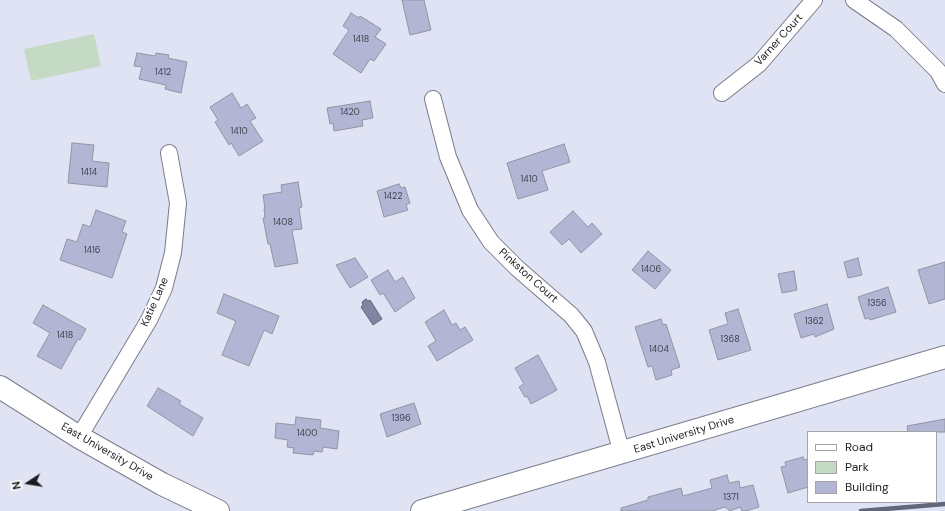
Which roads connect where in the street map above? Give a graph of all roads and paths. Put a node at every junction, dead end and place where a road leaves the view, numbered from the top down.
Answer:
1 (814, 0) edge
2 (854, 0) edge
3 (943, 73) edge
4 (722, 93) dead end
5 (433, 99) dead end
6 (169, 153) dead end
7 (945, 357) edge
8 (0, 387) edge
9 (79, 437) junction
10 (622, 454) junction
11 (218, 511) edge
12 (422, 511) edge

1 - 4 street, Varner Court
2 - 3 street
5 - 10 street, Pinkston Court
6 - 9 street, Katie Lane
7 - 10 main road, East University Drive
8 - 9 main road, East University Drive
9 - 11 main road, East University Drive
10 - 12 main road, East University Drive

